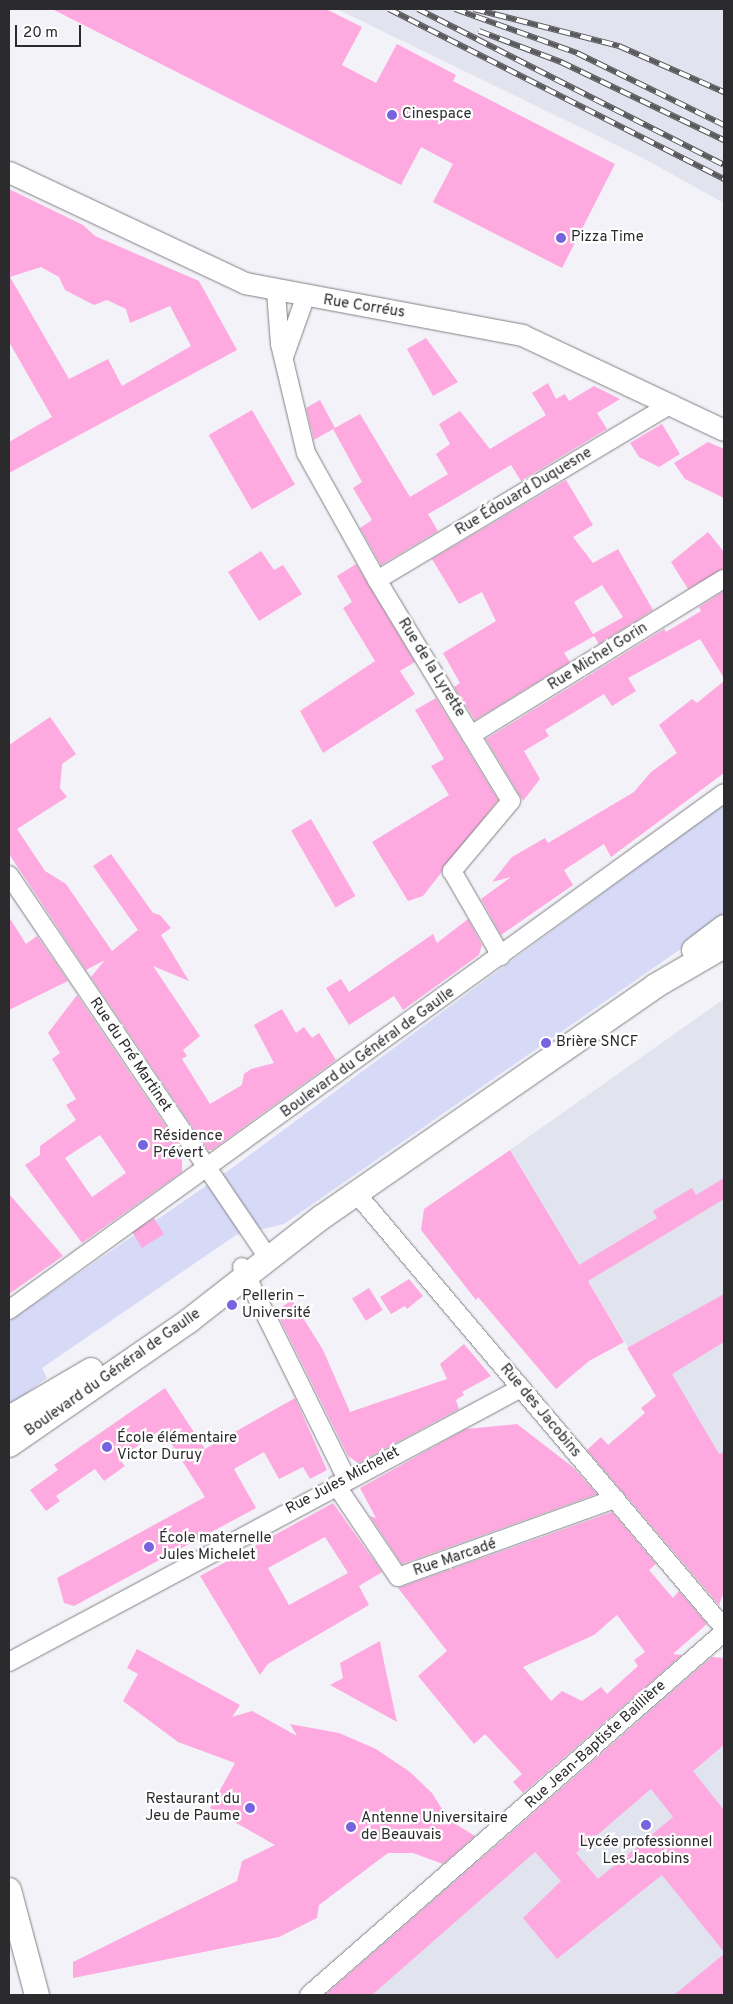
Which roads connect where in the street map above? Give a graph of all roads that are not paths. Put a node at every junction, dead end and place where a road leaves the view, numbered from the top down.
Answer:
1 (9, 172) edge
2 (276, 292) junction
3 (306, 298) junction
4 (284, 360) junction
5 (671, 404) junction
6 (724, 430) edge
7 (724, 579) edge
8 (377, 580) junction
9 (472, 734) junction
10 (724, 793) edge
11 (9, 875) edge
12 (724, 927) edge
13 (724, 946) edge
14 (501, 956) junction
15 (655, 986) junction
16 (207, 1170) junction
17 (356, 1193) junction
18 (266, 1256) junction
19 (244, 1272) junction
20 (9, 1310) edge
21 (521, 1388) junction
22 (9, 1418) edge
23 (9, 1445) edge
24 (342, 1482) junction
25 (615, 1499) junction
26 (724, 1630) edge
27 (9, 1662) edge
28 (9, 1890) edge
29 (18, 1947) edge
30 (38, 1995) edge
31 (49, 1995) edge
32 (309, 1995) edge

1 - 2 street, Rue Corréus
2 - 3 street, Rue Corréus
2 - 4 street, Rue de la Lyrette
3 - 4 street
3 - 5 street, Rue Corréus
4 - 8 street, Rue de la Lyrette
5 - 6 street, Rue Corréus
5 - 8 street, Rue Édouard Duquesne
7 - 9 street, Rue Michel Gorin
8 - 9 street, Rue de la Lyrette
9 - 14 street, Rue de la Lyrette
10 - 14 street, Boulevard du Général de Gaulle
11 - 16 street, Rue du Pré Martinet
12 - 15 main road
13 - 15 main road
14 - 16 street, Boulevard du Général de Gaulle
15 - 17 main road
16 - 18 street, Rue du Pré Martinet
16 - 20 street, Boulevard du Général de Gaulle
17 - 18 main road, Boulevard du Général de Gaulle
17 - 21 street, Rue des Jacobins
18 - 19 main road, Boulevard du Général de Gaulle
19 - 22 main road
19 - 23 main road, Boulevard du Général de Gaulle
19 - 24 street, Rue Marcadé
21 - 24 street, Rue Jules Michelet
21 - 25 street, Rue des Jacobins
24 - 25 street, Rue Marcadé
24 - 27 street, Rue Jules Michelet
25 - 26 street, Rue des Jacobins
26 - 32 street, Rue Jean-Baptiste Baillière
28 - 29 main road
29 - 30 main road
29 - 31 street

